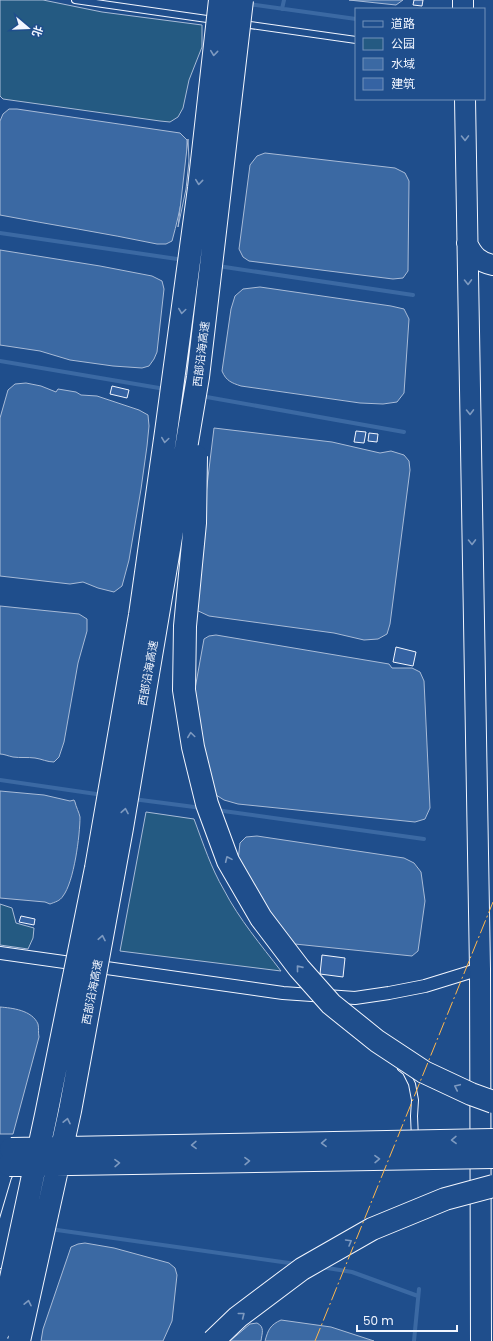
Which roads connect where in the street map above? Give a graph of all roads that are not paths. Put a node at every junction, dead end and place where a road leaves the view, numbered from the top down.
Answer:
1 (75, 0) edge
2 (220, 0) edge
3 (242, 0) edge
4 (228, 22) dead end
5 (235, 23) dead end
6 (355, 40) edge
7 (465, 100) edge
8 (467, 243) junction
9 (493, 265) edge
10 (198, 376) junction
11 (0, 953) edge
12 (480, 969) junction
13 (314, 995) junction
14 (493, 1102) edge
15 (493, 1140) edge
16 (416, 1145) dead end
17 (0, 1149) edge
18 (416, 1152) dead end
19 (493, 1158) edge
20 (416, 1159) dead end
21 (0, 1165) edge
22 (35, 1166) junction
23 (493, 1186) edge
24 (0, 1257) edge
25 (0, 1329) edge
26 (19, 1341) edge
27 (213, 1341) edge
28 (481, 1341) edge

1 - 4 lane
2 -> 22 highway, 西部沿海高速, bridge
3 - 10 highway, 西部沿海高速, bridge
5 - 6 lane
7 -> 8 highway
8 - 9 highway
8 -> 12 highway
14 -> 10 highway, bridge
26 -> 10 highway, 西部沿海高速, bridge
11 - 13 street
12 - 13 street
12 - 28 highway
13 - 16 lane
15 -> 17 highway, bridge
18 - 20 lane
21 -> 19 highway, bridge
22 - 24 highway
22 - 25 highway, 西部沿海高速, bridge
27 -> 23 highway, bridge

